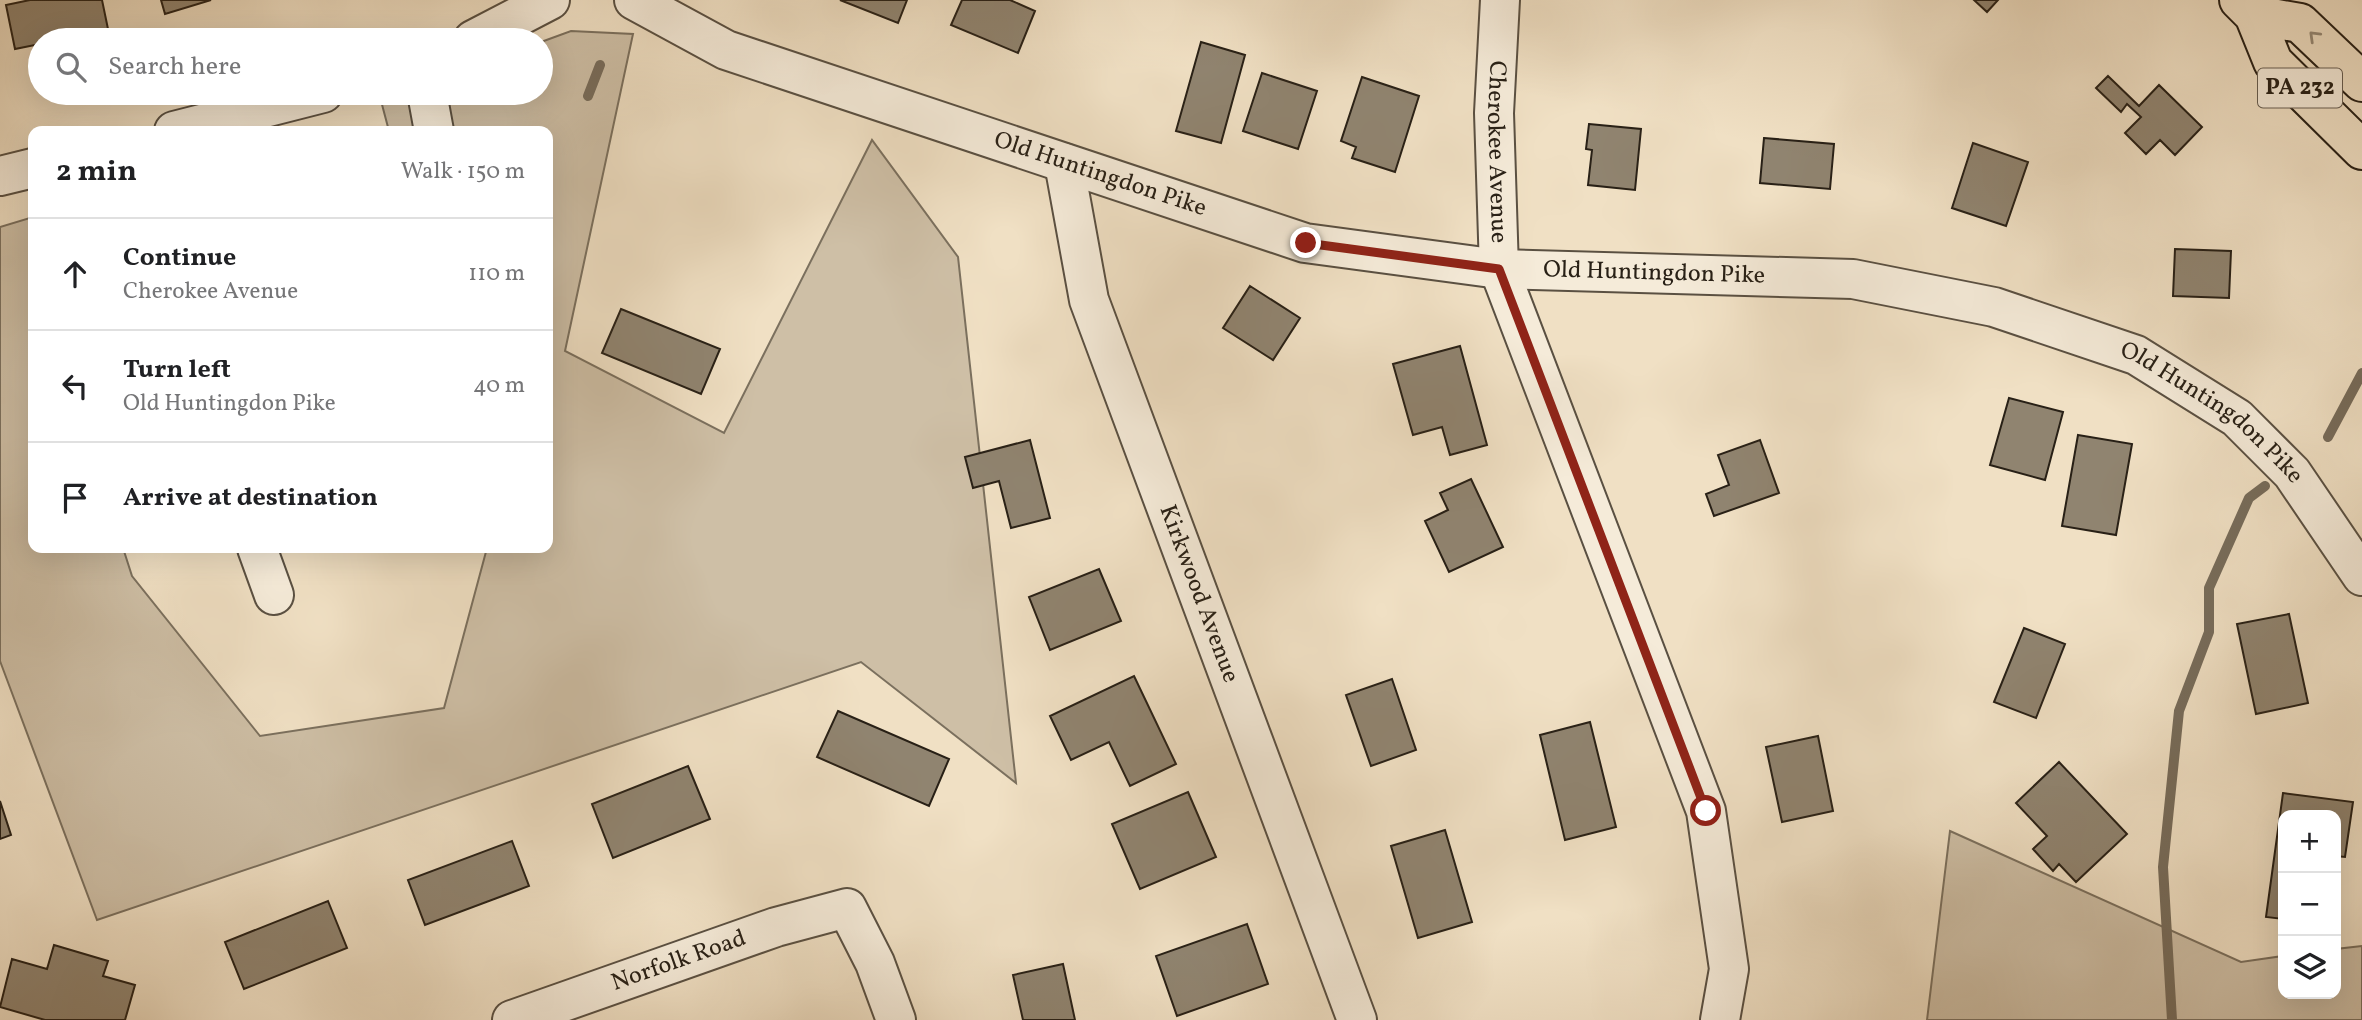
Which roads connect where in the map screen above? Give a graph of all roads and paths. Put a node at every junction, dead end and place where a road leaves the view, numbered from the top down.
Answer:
1 (550, 0) edge
2 (634, 0) edge
3 (1500, 0) edge
4 (2253, 5) edge
5 (496, 28) edge
6 (2362, 82) edge
7 (276, 105) edge
8 (429, 105) edge
9 (194, 126) edge
10 (433, 126) edge
11 (2362, 150) edge
12 (1063, 163) junction
13 (28, 169) edge
14 (0, 176) edge
15 (1499, 269) junction
16 (259, 553) edge
17 (2362, 576) edge
18 (274, 594) dead end
19 (512, 1020) edge
20 (897, 1020) edge
21 (1357, 1020) edge
22 (1720, 1020) edge

1 - 5 street
2 - 12 street, Old Huntingdon Pike
3 - 15 street, Cherokee Avenue
6 -> 4 main road, PA 232
4 - 11 main road, PA 232
7 - 9 street
8 - 10 street
12 - 15 street, Old Huntingdon Pike
12 - 21 street, Kirkwood Avenue
13 - 14 street
15 - 17 street, Old Huntingdon Pike
15 - 22 street, Cherokee Avenue
16 - 18 street
19 - 20 street, Norfolk Road

